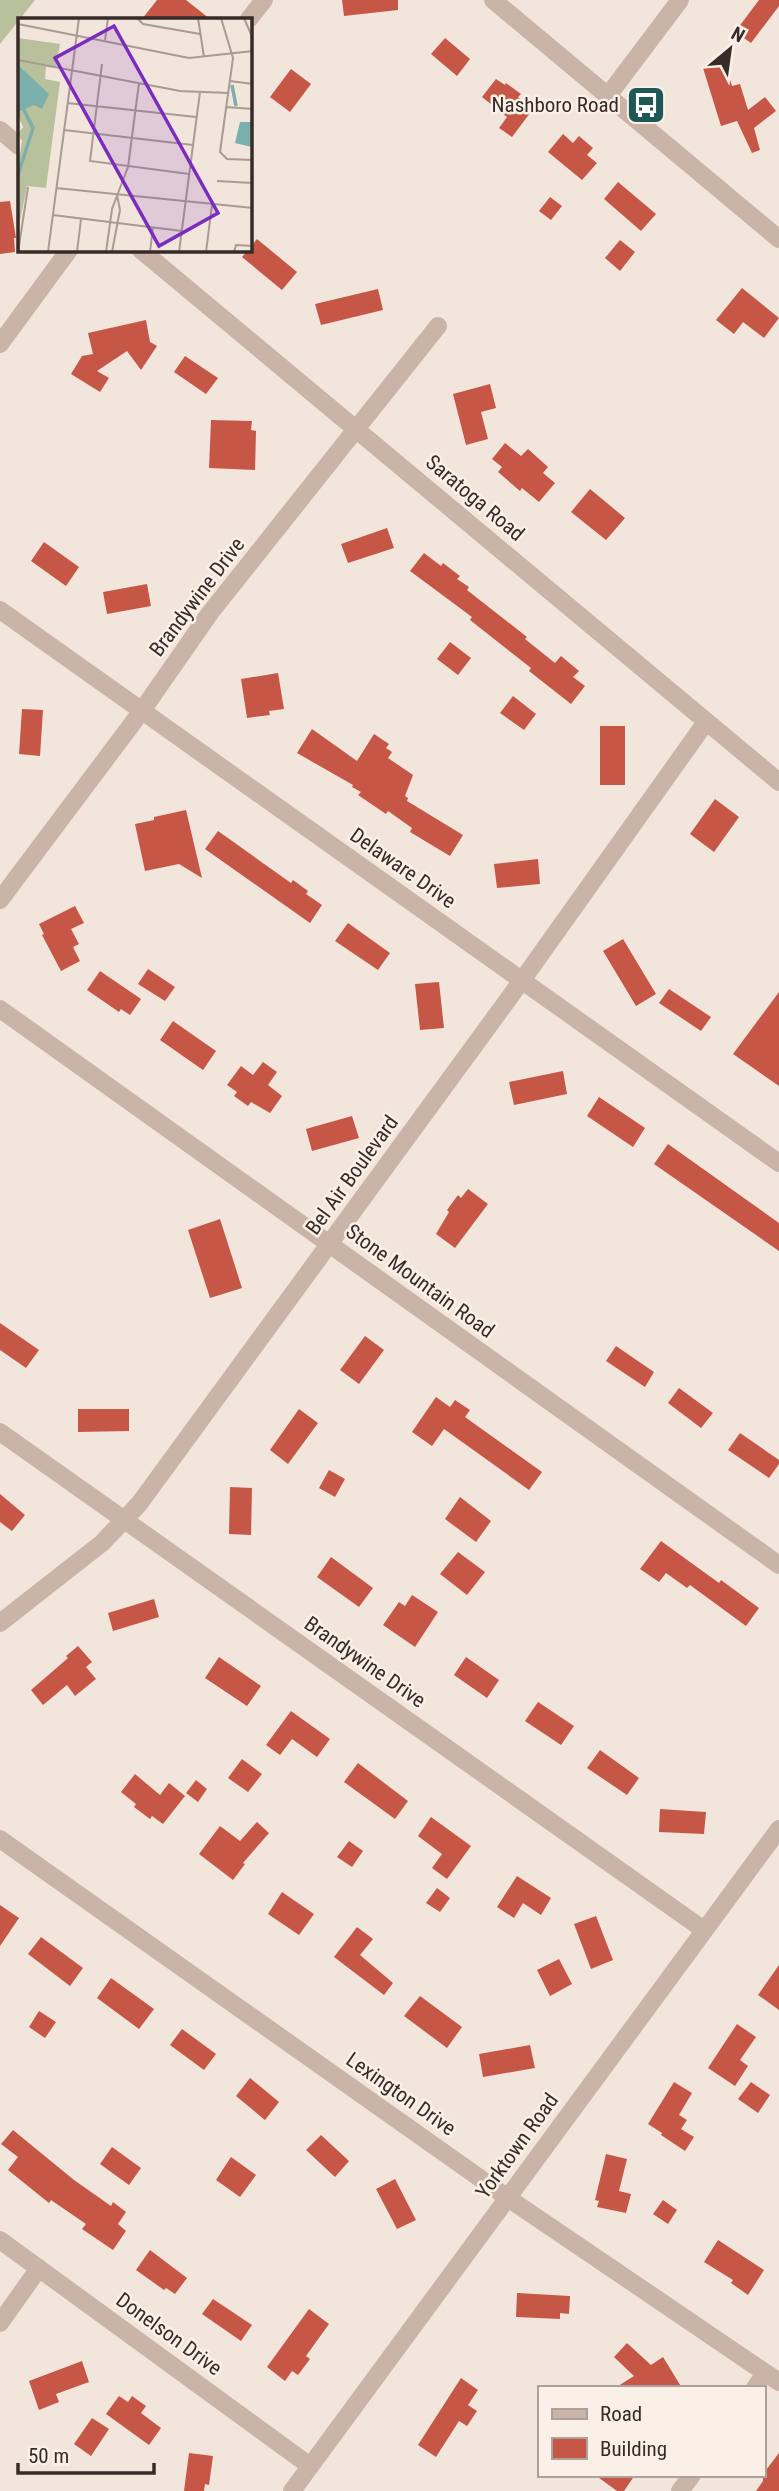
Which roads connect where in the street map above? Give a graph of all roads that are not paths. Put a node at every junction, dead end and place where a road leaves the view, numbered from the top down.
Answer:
1 (264, 0) edge
2 (493, 0) edge
3 (680, 0) edge
4 (250, 18) edge
5 (607, 97) junction
6 (0, 130) edge
7 (18, 145) edge
8 (779, 239) edge
9 (68, 252) edge
10 (143, 252) edge
11 (438, 326) dead end
12 (0, 344) edge
13 (355, 428) junction
14 (0, 610) edge
15 (141, 712) junction
16 (706, 722) junction
17 (779, 782) edge
18 (0, 900) edge
19 (523, 979) junction
20 (0, 1009) edge
21 (779, 1163) edge
22 (329, 1244) junction
23 (0, 1432) edge
24 (125, 1520) junction
25 (779, 1565) edge
26 (0, 1623) edge
27 (779, 1829) edge
28 (0, 1839) edge
29 (704, 1930) junction
30 (508, 2198) junction
31 (0, 2240) edge
32 (39, 2268) junction
33 (0, 2323) edge
34 (766, 2381) edge
35 (310, 2466) junction
36 (292, 2491) edge

1 - 4 street
2 - 5 street
3 - 5 street
5 - 8 street
6 - 7 street
9 - 12 street
10 - 13 street, Saratoga Road
11 - 13 street, Brandywine Drive
13 - 15 street, Brandywine Drive
13 - 16 street, Saratoga Road
14 - 15 street, Delaware Drive
15 - 18 street, Brandywine Drive
15 - 19 street, Delaware Drive
16 - 17 street, Saratoga Road
16 - 19 street, Bel Air Boulevard
19 - 21 street, Delaware Drive
19 - 22 street, Bel Air Boulevard
20 - 22 street, Stone Mountain Road
22 - 24 street, Bel Air Boulevard
22 - 25 street, Stone Mountain Road
23 - 24 street, Brandywine Drive
24 - 26 street, Bel Air Boulevard
24 - 29 street, Brandywine Drive
27 - 29 street, Yorktown Road
28 - 30 street, Lexington Drive
29 - 30 street, Yorktown Road
30 - 34 street, Lexington Drive
30 - 35 street, Yorktown Road
31 - 32 street, Donelson Drive
32 - 33 street
32 - 35 street, Donelson Drive
35 - 36 street, Yorktown Road

